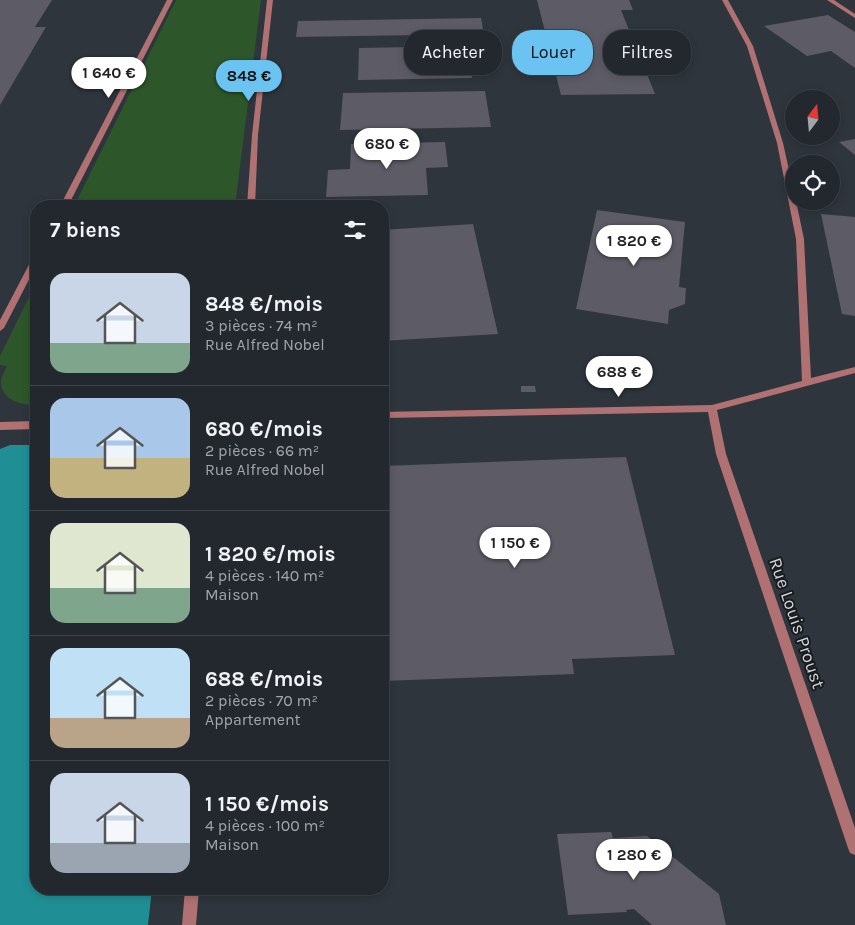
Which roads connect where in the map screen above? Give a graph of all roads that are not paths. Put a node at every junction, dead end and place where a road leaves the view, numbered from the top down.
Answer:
1 (170, 0) edge
2 (270, 0) edge
3 (725, 0) edge
4 (830, 0) edge
5 (855, 16) edge
6 (67, 200) edge
7 (251, 200) edge
8 (30, 270) edge
9 (0, 328) edge
10 (855, 370) edge
11 (807, 382) junction
12 (712, 408) junction
13 (389, 416) edge
14 (30, 425) edge
15 (0, 426) edge
16 (855, 848) edge
17 (192, 895) edge
18 (189, 925) edge

1 - 6 street
2 - 7 street
3 - 11 street
4 - 5 street
8 - 9 street
10 - 11 street
11 - 12 street
12 - 13 street
12 - 16 street, Rue Louis Proust
14 - 15 street
17 - 18 street

